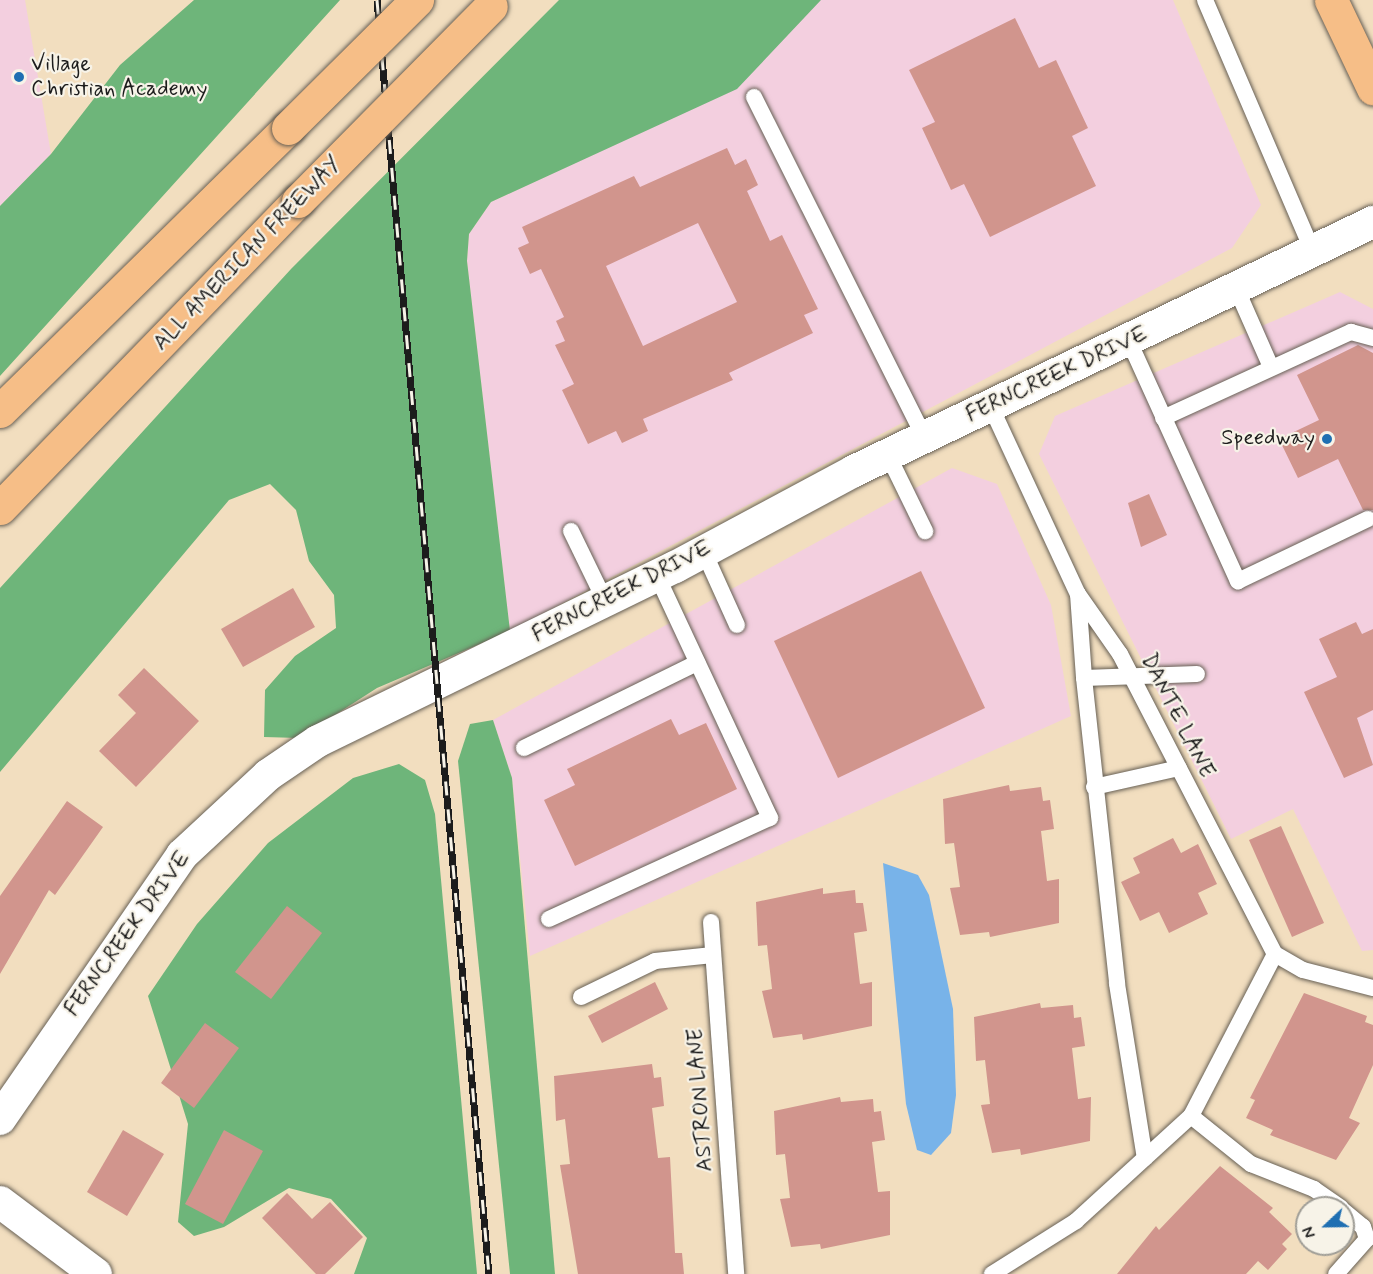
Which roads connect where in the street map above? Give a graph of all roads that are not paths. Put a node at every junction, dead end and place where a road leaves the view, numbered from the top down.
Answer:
1 (417, 0) edge
2 (1205, 0) edge
3 (1331, 0) edge
4 (494, 3) edge
5 (1369, 72) edge
6 (754, 97) dead end
7 (1373, 222) edge
8 (1314, 254) junction
9 (1237, 290) junction
10 (1373, 338) edge
11 (1129, 341) junction
12 (1271, 367) junction
13 (991, 407) junction
14 (0, 411) edge
15 (1163, 418) junction
16 (925, 438) junction
17 (888, 455) junction
18 (0, 508) edge
19 (1368, 519) dead end
20 (571, 531) dead end
21 (926, 531) dead end
22 (704, 552) junction
23 (657, 576) junction
24 (1077, 594) junction
25 (605, 602) junction
26 (737, 625) dead end
27 (698, 663) junction
28 (1130, 672) junction
29 (1197, 674) dead end
30 (1084, 678) junction
31 (524, 748) dead end
32 (1179, 768) junction
33 (1094, 787) junction
34 (549, 919) dead end
35 (711, 922) dead end
36 (1275, 954) junction
37 (713, 955) junction
38 (1373, 988) edge
39 (581, 997) dead end
40 (1191, 1116) junction
41 (0, 1119) edge
42 (1145, 1158) junction
43 (1324, 1196) edge
44 (0, 1202) edge
45 (1355, 1220) edge
46 (1355, 1253) edge
47 (1352, 1256) edge
48 (96, 1274) edge
49 (736, 1274) edge
50 (992, 1274) edge
51 (1336, 1274) edge

1 - 14 highway, bridge
2 - 8 lane
3 - 5 highway
4 - 18 highway, ALL AMERICAN FREEWAY, bridge
6 - 16 lane
7 - 8 street, FERNCREEK DRIVE
8 - 9 street, FERNCREEK DRIVE
9 - 11 street, FERNCREEK DRIVE
9 - 12 lane
10 - 12 lane
11 - 13 street, FERNCREEK DRIVE
11 - 15 lane
12 - 15 lane
13 - 16 street, FERNCREEK DRIVE
13 - 24 lane, DANTE LANE
15 - 19 lane
16 - 17 street, FERNCREEK DRIVE
17 - 21 lane
17 - 22 street, FERNCREEK DRIVE
20 - 25 lane
22 - 23 street, FERNCREEK DRIVE
22 - 26 lane
23 - 25 street, FERNCREEK DRIVE
23 - 27 lane
24 - 28 lane, DANTE LANE
24 - 30 lane
25 - 41 street, FERNCREEK DRIVE
27 - 31 lane
27 - 34 lane
28 - 29 lane
28 - 30 lane
28 - 32 lane, DANTE LANE
30 - 33 lane
32 - 33 lane
32 - 36 lane, DANTE LANE
33 - 42 lane
35 - 37 lane, ASTRON LANE
36 - 38 lane
36 - 40 lane
37 - 39 lane
37 - 49 lane, ASTRON LANE
40 - 42 lane
40 - 43 lane
42 - 50 lane
44 - 48 street
45 - 46 lane
47 - 51 lane

